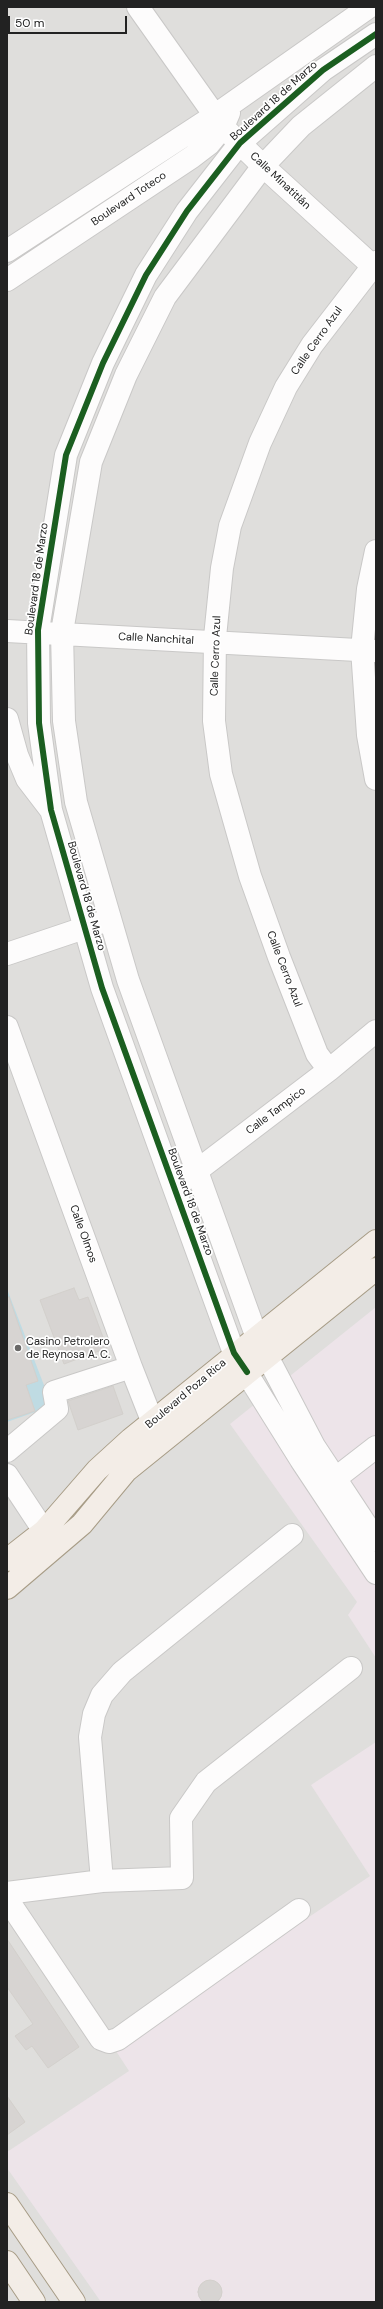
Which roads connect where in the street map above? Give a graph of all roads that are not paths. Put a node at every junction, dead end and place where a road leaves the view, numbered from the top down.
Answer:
1 (138, 7) edge
2 (369, 7) edge
3 (376, 34) edge
4 (376, 66) edge
5 (218, 122) junction
6 (240, 143) junction
7 (263, 166) junction
8 (7, 251) edge
9 (375, 265) edge
10 (7, 280) edge
11 (376, 551) edge
12 (7, 631) edge
13 (38, 633) junction
14 (62, 634) junction
15 (215, 642) junction
16 (369, 650) edge
17 (7, 719) edge
18 (376, 779) edge
19 (51, 810) junction
20 (111, 920) junction
21 (85, 928) junction
22 (7, 954) edge
23 (7, 1027) edge
24 (376, 1031) edge
25 (12, 1056) edge
26 (329, 1070) junction
27 (197, 1171) junction
28 (174, 1188) junction
29 (376, 1241) edge
30 (376, 1269) edge
31 (256, 1335) junction
32 (234, 1353) junction
33 (267, 1356) junction
34 (132, 1367) junction
35 (247, 1372) junction
36 (158, 1431) junction
37 (376, 1447) edge
38 (7, 1451) edge
39 (7, 1475) edge
40 (328, 1484) junction
41 (44, 1531) junction
42 (292, 1535) dead end
43 (376, 1540) edge
44 (7, 1560) edge
45 (376, 1573) edge
46 (7, 1588) edge
47 (351, 1668) dead end
48 (102, 1881) junction
49 (7, 1893) edge
50 (7, 1899) edge
51 (299, 1910) dead end
52 (7, 2204) edge
53 (7, 2262) edge
54 (34, 2302) edge
55 (74, 2302) edge

1 - 5 street, Calle Minatitlán
2 - 5 street, Boulevard Toteco
3 - 6 street, Boulevard 18 de Marzo
4 - 7 street, Boulevard 18 de Marzo
5 - 6 street, Calle Minatitlán
5 - 8 street, Boulevard Toteco
5 - 10 street, Boulevard Toteco
6 - 7 street, Calle Minatitlán
6 - 13 street, Boulevard 18 de Marzo
7 - 9 street, Calle Minatitlán
7 - 14 street, Boulevard 18 de Marzo
9 - 15 street, Calle Cerro Azul
11 - 16 street
12 - 13 street, Calle Nanchital
13 - 14 street, Calle Nanchital
13 - 19 street, Boulevard 18 de Marzo
14 - 15 street, Calle Nanchital
14 - 20 street, Boulevard 18 de Marzo
15 - 16 street, Calle Nanchital
15 - 26 street, Calle Cerro Azul
16 - 18 street
17 - 19 street
19 - 21 street, Boulevard 18 de Marzo
20 - 21 street
20 - 27 street, Boulevard 18 de Marzo
21 - 22 street
21 - 28 street, Boulevard 18 de Marzo
23 - 25 street, Calle Olmos
24 - 26 street, Calle Tampico
25 - 34 street, Calle Olmos
26 - 27 street, Calle Tampico
27 - 28 street, Calle Tampico
27 - 31 street, Boulevard 18 de Marzo
28 - 32 street, Boulevard 18 de Marzo
29 - 31 main road, Boulevard Poza Rica
30 - 33 main road, Boulevard Poza Rica
31 - 32 main road, Boulevard Poza Rica
31 - 33 street, Boulevard 18 de Marzo
32 - 35 street, Boulevard 18 de Marzo
32 - 36 main road, Boulevard Poza Rica
33 - 35 main road, Boulevard Poza Rica
33 - 40 street, Boulevard 18 de Marzo
34 - 36 street, Calle Olmos
34 - 38 street
35 - 36 main road, Boulevard Poza Rica
35 - 40 street, Boulevard 18 de Marzo
36 - 41 main road, Boulevard Poza Rica
36 - 46 main road, Boulevard Poza Rica
37 - 40 street
39 - 41 street
40 - 43 street
40 - 45 street
41 - 44 main road, Boulevard Poza Rica
42 - 48 street
47 - 48 street
48 - 49 street
50 - 51 street
52 - 55 main road
53 - 54 main road

